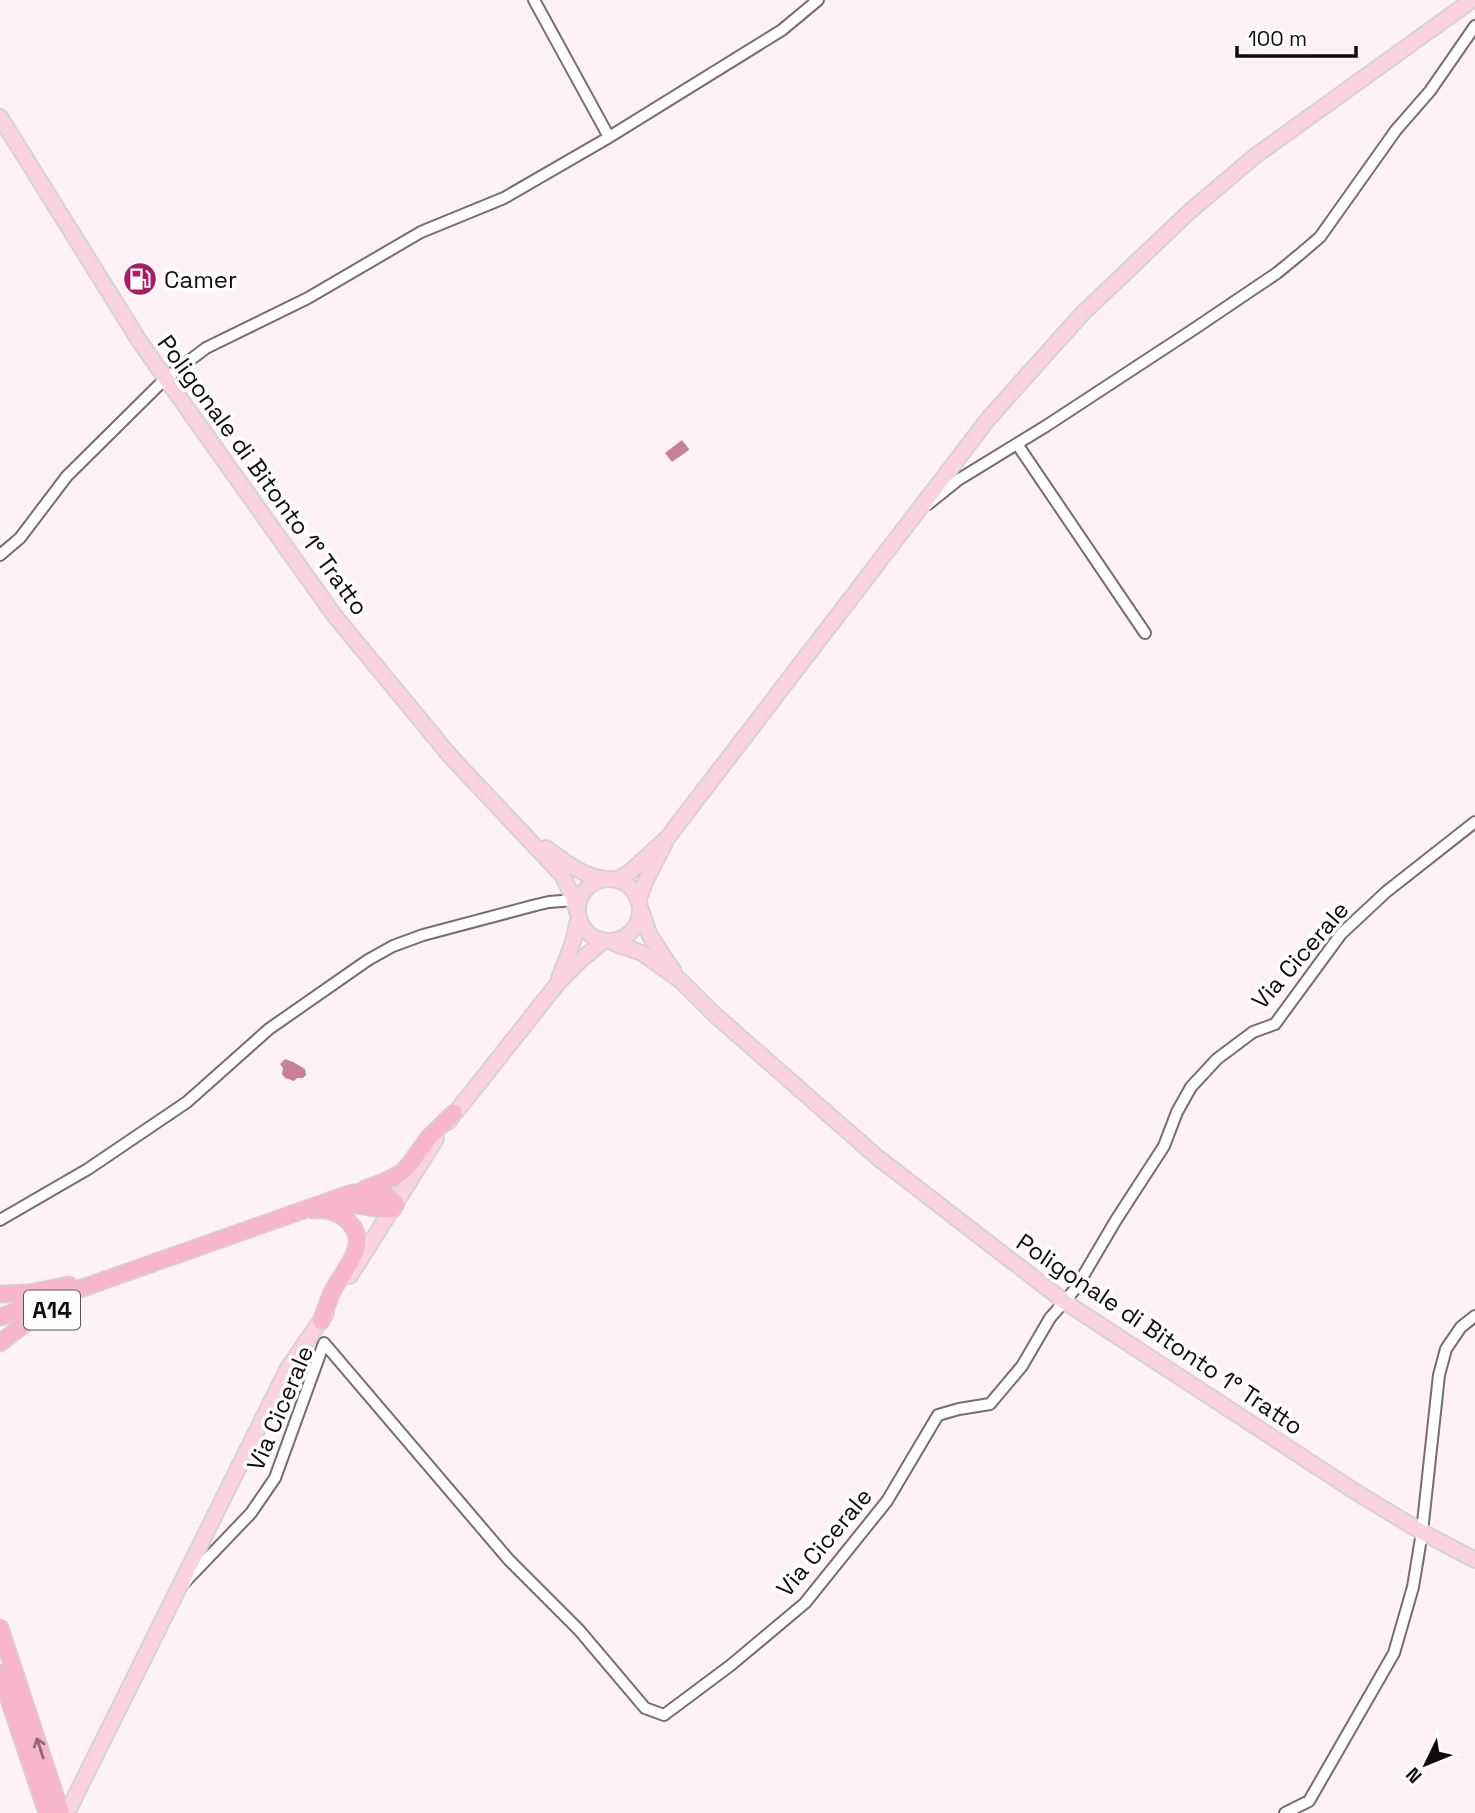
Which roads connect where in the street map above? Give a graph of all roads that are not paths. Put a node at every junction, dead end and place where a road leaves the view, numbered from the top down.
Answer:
1 (534, 0) edge
2 (818, 0) edge
3 (1472, 0) edge
4 (1475, 26) edge
5 (0, 117) edge
6 (609, 137) junction
7 (165, 379) junction
8 (1017, 444) junction
9 (913, 517) junction
10 (0, 555) edge
11 (1145, 633) dead end
12 (1475, 822) edge
13 (524, 834) junction
14 (668, 837) junction
15 (611, 879) junction
16 (639, 904) junction
17 (577, 911) junction
18 (606, 941) junction
19 (681, 981) junction
20 (558, 983) junction
21 (454, 1113) junction
22 (358, 1192) junction
23 (395, 1207) junction
24 (319, 1209) junction
25 (300, 1212) junction
26 (0, 1220) edge
27 (107, 1280) junction
28 (0, 1294) edge
29 (1065, 1302) junction
30 (0, 1317) edge
31 (1475, 1317) edge
32 (321, 1321) junction
33 (0, 1343) edge
34 (1422, 1532) junction
35 (1475, 1560) edge
36 (178, 1589) junction
37 (0, 1628) edge
38 (0, 1673) edge
39 (47, 1813) edge
40 (61, 1813) edge
41 (67, 1813) edge
42 (1285, 1813) edge

1 - 6 street
2 - 6 street
3 - 9 main road
4 - 8 street
5 - 7 main road, Poligonale di Bitonto 1° Tratto
6 - 7 street
7 - 10 street
7 - 13 main road, Poligonale di Bitonto 1° Tratto
8 - 9 street
8 - 11 street
9 - 14 main road
12 - 29 street, Via Cicerale
13 - 15 main road
13 - 17 main road
14 - 15 main road
14 - 16 main road
15 - 16 main road
15 - 17 main road
16 - 18 main road
16 - 19 main road
17 - 18 main road
17 - 20 main road
17 - 26 street
18 - 19 main road
18 - 20 main road
19 - 29 main road, Poligonale di Bitonto 1° Tratto
20 - 21 main road
21 - 22 highway
21 - 23 main road
22 - 23 highway
22 - 25 highway
23 - 24 highway
23 - 32 main road
24 - 25 highway
24 - 32 highway
25 - 27 highway, A14
27 - 28 highway, A14
27 - 30 highway, A14
27 - 33 highway, A14
29 - 34 main road, Poligonale di Bitonto 1° Tratto
29 - 36 street, Via Cicerale
31 - 34 street
32 - 36 main road
34 - 35 main road, Poligonale di Bitonto 1° Tratto
34 - 42 street
36 - 41 main road
40 -> 37 highway
38 - 39 highway

